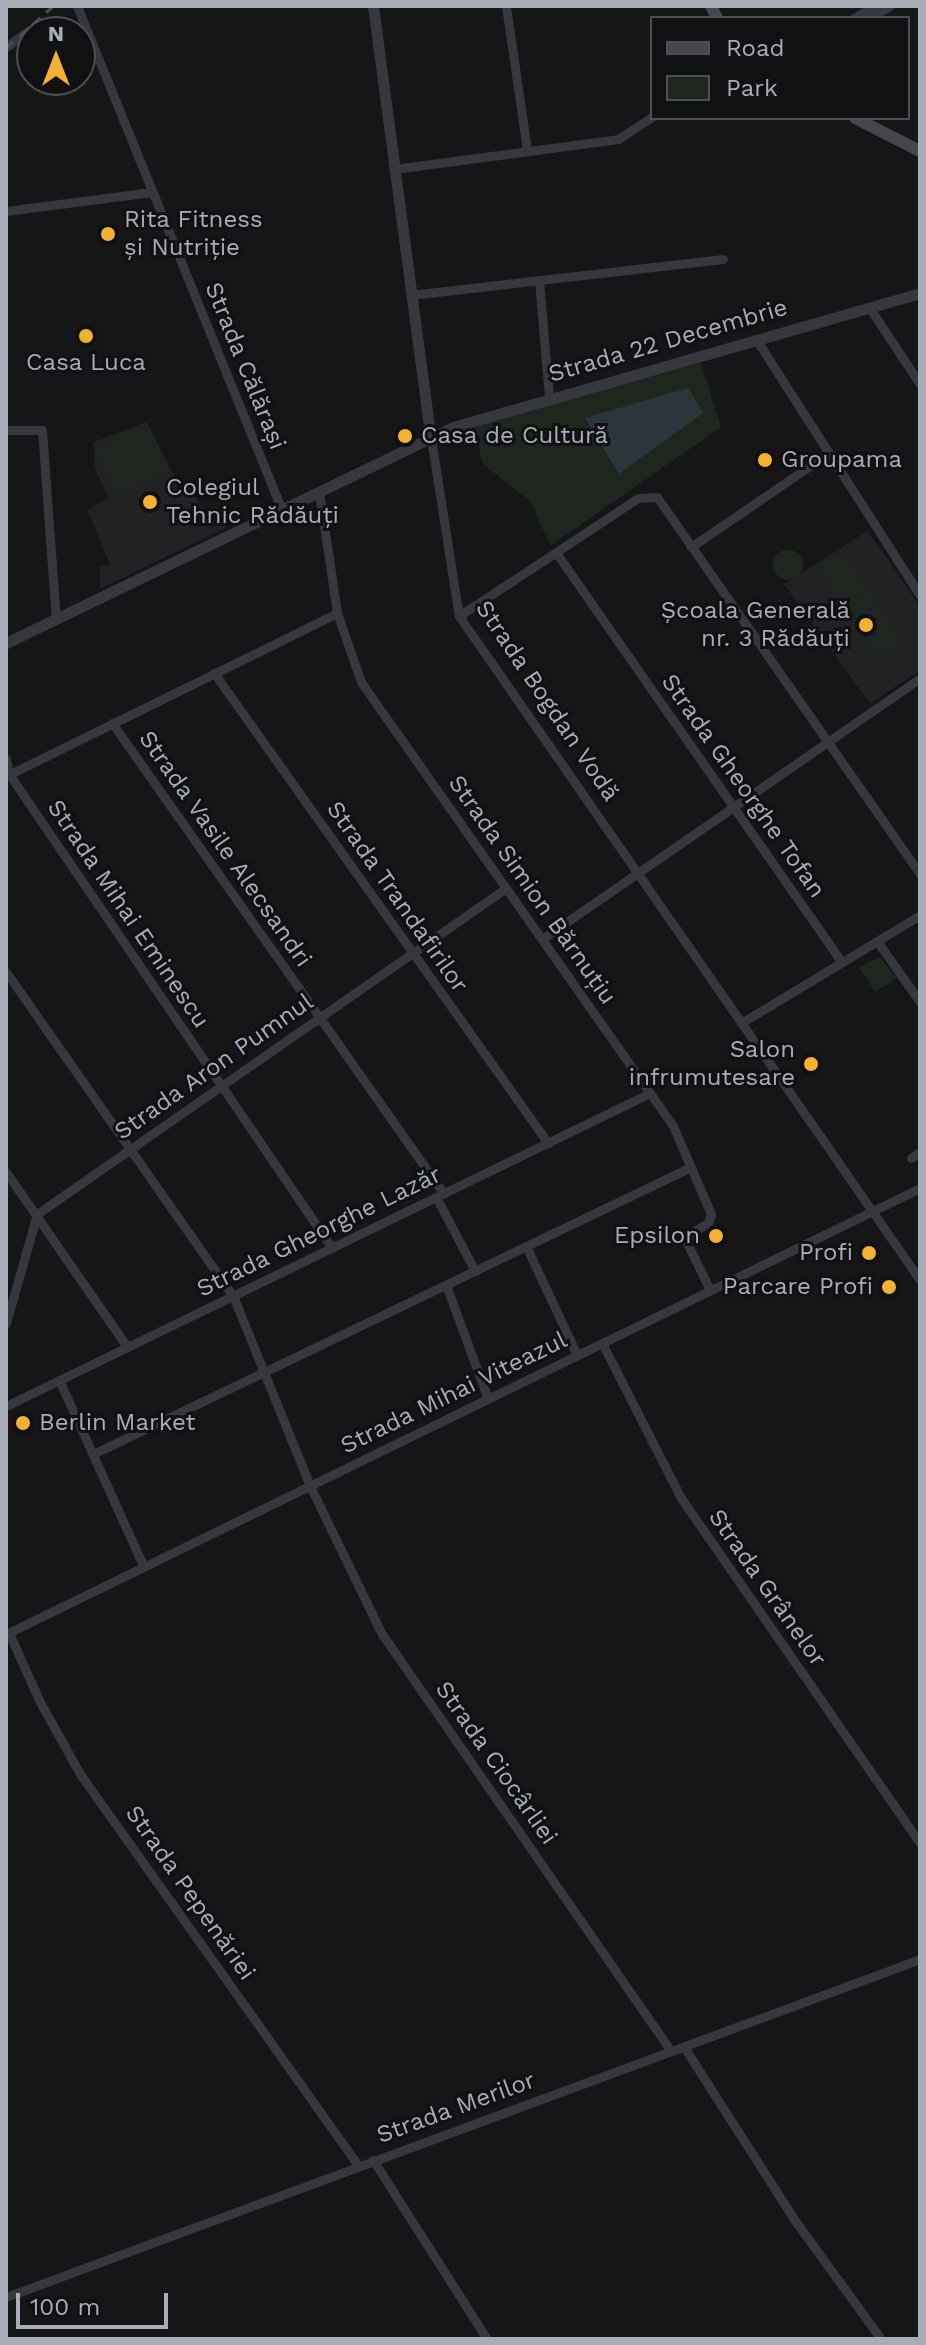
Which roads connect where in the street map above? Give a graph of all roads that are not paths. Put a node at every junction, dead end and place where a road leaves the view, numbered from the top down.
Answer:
1 (77, 6) edge
2 (373, 6) edge
3 (506, 6) edge
4 (875, 6) edge
5 (890, 6) edge
6 (858, 16) edge
7 (872, 16) edge
8 (650, 118) edge
9 (859, 120) edge
10 (527, 150) junction
11 (920, 151) edge
12 (394, 169) junction
13 (152, 192) junction
14 (6, 211) edge
15 (723, 259) dead end
16 (539, 280) junction
17 (920, 293) edge
18 (411, 295) junction
19 (869, 307) junction
20 (756, 339) junction
21 (920, 384) edge
22 (549, 397) junction
23 (6, 430) edge
24 (431, 438) junction
25 (829, 453) junction
26 (319, 492) junction
27 (282, 510) junction
28 (691, 547) junction
29 (557, 554) junction
30 (920, 595) edge
31 (337, 613) junction
32 (459, 616) junction
33 (56, 619) junction
34 (6, 643) edge
35 (214, 673) junction
36 (920, 678) edge
37 (112, 723) junction
38 (828, 742) junction
39 (6, 759) edge
40 (8, 775) edge
41 (733, 807) junction
42 (637, 873) junction
43 (920, 874) edge
44 (506, 888) junction
45 (920, 915) edge
46 (542, 939) junction
47 (877, 941) junction
48 (413, 953) junction
49 (842, 962) junction
50 (6, 972) edge
51 (920, 1002) edge
52 (320, 1018) junction
53 (741, 1023) junction
54 (221, 1087) junction
55 (650, 1093) junction
56 (548, 1143) junction
57 (130, 1149) junction
58 (691, 1167) junction
59 (6, 1172) edge
60 (920, 1188) edge
61 (440, 1195) junction
62 (872, 1211) junction
63 (37, 1214) junction
64 (526, 1246) junction
65 (332, 1248) junction
66 (475, 1271) junction
67 (920, 1280) edge
68 (446, 1285) junction
69 (710, 1290) junction
70 (233, 1296) junction
71 (6, 1323) edge
72 (602, 1343) junction
73 (127, 1347) junction
74 (577, 1355) junction
75 (263, 1373) junction
76 (59, 1380) junction
77 (488, 1399) junction
78 (6, 1406) edge
79 (93, 1454) junction
80 (310, 1486) junction
81 (144, 1567) junction
82 (8, 1633) edge
83 (920, 1843) edge
84 (920, 1959) edge
85 (684, 2047) junction
86 (671, 2051) junction
87 (373, 2160) junction
88 (358, 2165) junction
89 (6, 2297) edge
90 (487, 2339) edge
91 (881, 2339) edge

1 - 13 street, Strada Călărași
2 - 12 street, Strada Bogdan Vodă
3 - 10 street
4 - 6 street
5 - 7 street
8 - 10 street
9 - 11 main road
10 - 12 street
12 - 18 street, Strada Bogdan Vodă
13 - 14 street
13 - 27 street, Strada Călărași
15 - 16 street
16 - 18 street
16 - 22 street
17 - 19 street, Strada 22 Decembrie
18 - 24 street, Strada Bogdan Vodă
19 - 20 street, Strada 22 Decembrie
19 - 21 street
20 - 22 street, Strada 22 Decembrie
20 - 25 street
22 - 24 street, Strada 22 Decembrie
23 - 33 street
24 - 26 street, Strada 22 Decembrie
24 - 32 street, Strada Bogdan Vodă
25 - 28 street
25 - 30 street
26 - 27 street, Strada 22 Decembrie
26 - 31 street, Strada Simion Bărnuțiu
27 - 33 street, Strada 22 Decembrie
28 - 29 street
28 - 38 street
29 - 32 street
29 - 41 street, Strada Gheorghe Tofan
31 - 35 street
31 - 44 street, Strada Simion Bărnuțiu
32 - 42 street, Strada Bogdan Vodă
33 - 34 street, Strada 22 Decembrie
35 - 37 street
35 - 48 street, Strada Trandafirilor
36 - 38 street
37 - 40 street
37 - 52 street, Strada Vasile Alecsandri
38 - 41 street
38 - 43 street
39 - 40 street, Strada Mihai Eminescu
40 - 54 street, Strada Mihai Eminescu
41 - 42 street
41 - 49 street, Strada Gheorghe Tofan
42 - 46 street
42 - 53 street, Strada Bogdan Vodă
44 - 46 street, Strada Simion Bărnuțiu
44 - 48 street, Strada Aron Pumnul
45 - 47 street
46 - 55 street, Strada Simion Bărnuțiu
47 - 49 street
47 - 51 street
48 - 52 street, Strada Aron Pumnul
48 - 56 street, Strada Trandafirilor
49 - 53 street
50 - 57 street, Strada Ciocârliei
52 - 54 street, Strada Aron Pumnul
52 - 61 street, Strada Vasile Alecsandri
53 - 62 street, Strada Bogdan Vodă
54 - 57 street, Strada Aron Pumnul
54 - 65 street, Strada Mihai Eminescu
55 - 56 street, Strada Gheorghe Lazăr
55 - 58 street, Strada Simion Bărnuțiu
56 - 61 street, Strada Gheorghe Lazăr
57 - 63 street, Strada Aron Pumnul
57 - 70 street, Strada Ciocârliei
58 - 64 street
58 - 69 street, Strada Simion Bărnuțiu
59 - 63 street
60 - 62 street, Strada Mihai Viteazul
61 - 65 street, Strada Gheorghe Lazăr
61 - 66 street, Strada Vasile Alecsandri
62 - 67 street, Strada Bogdan Vodă
62 - 69 street, Strada Mihai Viteazul
63 - 71 street
63 - 73 street
64 - 66 street
64 - 74 street
65 - 70 street, Strada Gheorghe Lazăr
66 - 68 street
68 - 75 street
68 - 77 street
69 - 72 street, Strada Mihai Viteazul
70 - 73 street, Strada Gheorghe Lazăr
70 - 75 street, Strada Ciocârliei
72 - 74 street, Strada Mihai Viteazul
72 - 83 street, Strada Grânelor
73 - 76 street, Strada Gheorghe Lazăr
74 - 77 street, Strada Mihai Viteazul
75 - 79 street
75 - 80 street, Strada Ciocârliei
76 - 78 street, Strada Gheorghe Lazăr
76 - 79 street
77 - 80 street, Strada Mihai Viteazul
79 - 81 street
80 - 81 street, Strada Mihai Viteazul
80 - 86 street, Strada Ciocârliei
81 - 82 street, Strada Mihai Viteazul
82 - 88 street, Strada Pepenăriei
84 - 85 street, Strada Merilor
85 - 86 street, Strada Merilor
85 - 91 street
86 - 87 street, Strada Merilor
87 - 88 street, Strada Merilor
87 - 90 street
88 - 89 street, Strada Merilor

